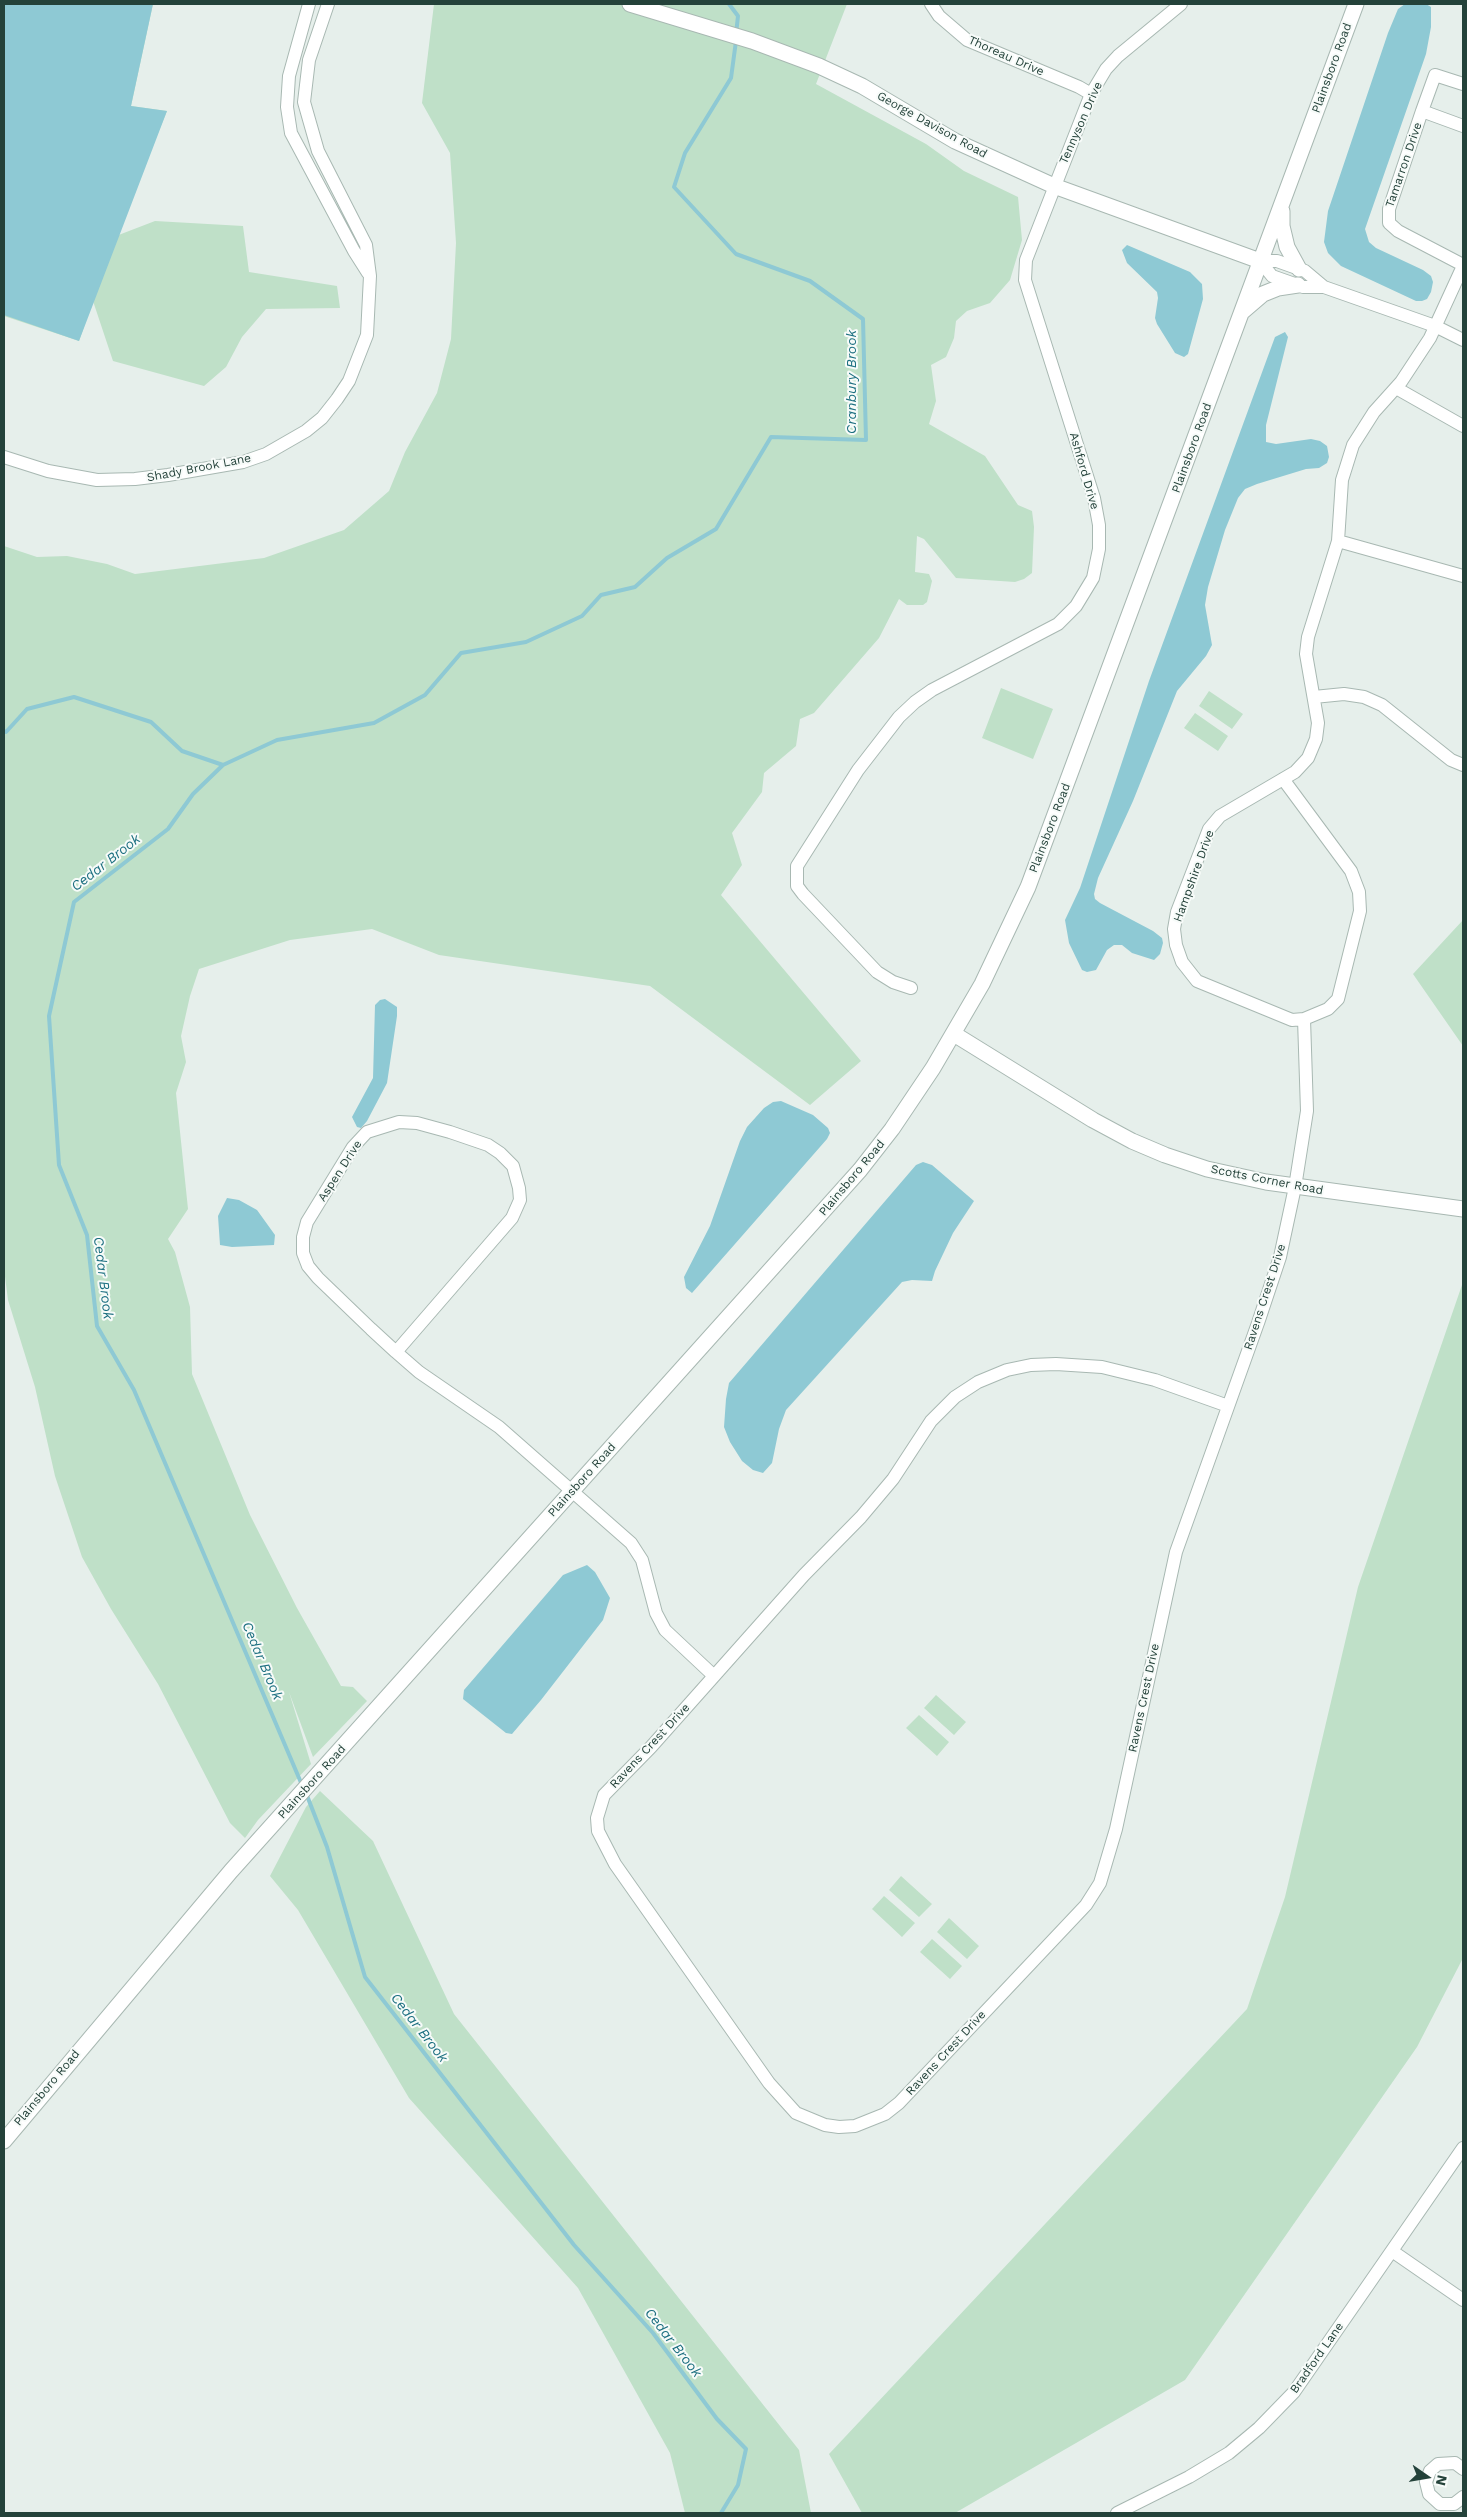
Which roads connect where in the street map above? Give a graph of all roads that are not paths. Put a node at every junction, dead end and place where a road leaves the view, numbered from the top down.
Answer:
1 (309, 4) edge
2 (328, 4) edge
3 (630, 4) edge
4 (931, 4) edge
5 (1181, 4) edge
6 (1356, 4) edge
7 (302, 32) junction
8 (317, 36) junction
9 (1463, 84) edge
10 (1091, 94) junction
11 (1422, 111) junction
12 (1463, 126) edge
13 (325, 168) junction
14 (312, 175) junction
15 (1054, 186) junction
16 (1282, 204) junction
17 (1260, 261) junction
18 (1463, 266) edge
19 (1299, 269) junction
20 (370, 276) junction
21 (1298, 286) junction
22 (1324, 287) junction
23 (1241, 313) junction
24 (1435, 326) junction
25 (1463, 340) edge
26 (1396, 388) junction
27 (1463, 426) edge
28 (4, 457) edge
29 (1338, 541) junction
30 (1463, 576) edge
31 (1314, 697) junction
32 (1463, 765) edge
33 (1283, 779) junction
34 (911, 988) dead end
35 (1304, 1019) junction
36 (954, 1034) junction
37 (1295, 1187) junction
38 (1463, 1209) edge
39 (396, 1352) junction
40 (1228, 1406) junction
41 (573, 1490) junction
42 (713, 1675) junction
43 (4, 2141) edge
44 (1463, 2148) edge
45 (1392, 2251) junction
46 (1463, 2300) edge
47 (1463, 2467) edge
48 (1463, 2497) edge
49 (1117, 2513) edge

1 - 7 street
2 - 8 street, Shady Brook Lane
3 - 15 street, George Davison Road
4 - 10 street, Thoreau Drive
5 - 10 street, Tennyson Drive
6 - 16 street, Plainsboro Road
7 - 8 street
7 - 14 street
8 - 13 street, Shady Brook Lane
9 - 11 street, Tamarron Drive
10 - 15 street, Tennyson Drive
11 - 12 street, Tamarron Drive
11 - 18 street, Tamarron Drive
13 - 14 street
13 - 20 street, Shady Brook Lane
14 - 20 street
15 - 17 street, George Davison Road
15 - 34 street, Ashford Drive
16 - 17 street, Plainsboro Road
16 - 19 street
17 - 19 street
17 - 21 street
17 - 23 street, Plainsboro Road
18 - 24 street, Tamarron Drive
19 - 22 street
20 - 28 street, Shady Brook Lane
21 - 22 street
21 - 23 street
22 - 24 street
23 - 36 street, Plainsboro Road
24 - 25 street
24 - 26 street, Hampshire Drive
26 - 27 street
26 - 29 street, Hampshire Drive
29 - 30 street
29 - 31 street, Hampshire Drive
31 - 32 street
31 - 33 street, Hampshire Drive
33 - 35 street
33 - 35 street, Hampshire Drive
35 - 37 street
36 - 37 street, Scotts Corner Road
36 - 41 street, Plainsboro Road
37 - 38 street, Scotts Corner Road
37 - 40 street, Ravens Crest Drive
39 - 39 street, Aspen Drive
39 - 41 street, Aspen Drive
40 - 42 street, Ravens Crest Drive
40 - 42 street, Ravens Crest Drive
41 - 42 street
41 - 43 street, Plainsboro Road
44 - 45 street, Bradford Lane
45 - 46 street
45 - 49 street, Bradford Lane
47 - 48 street

